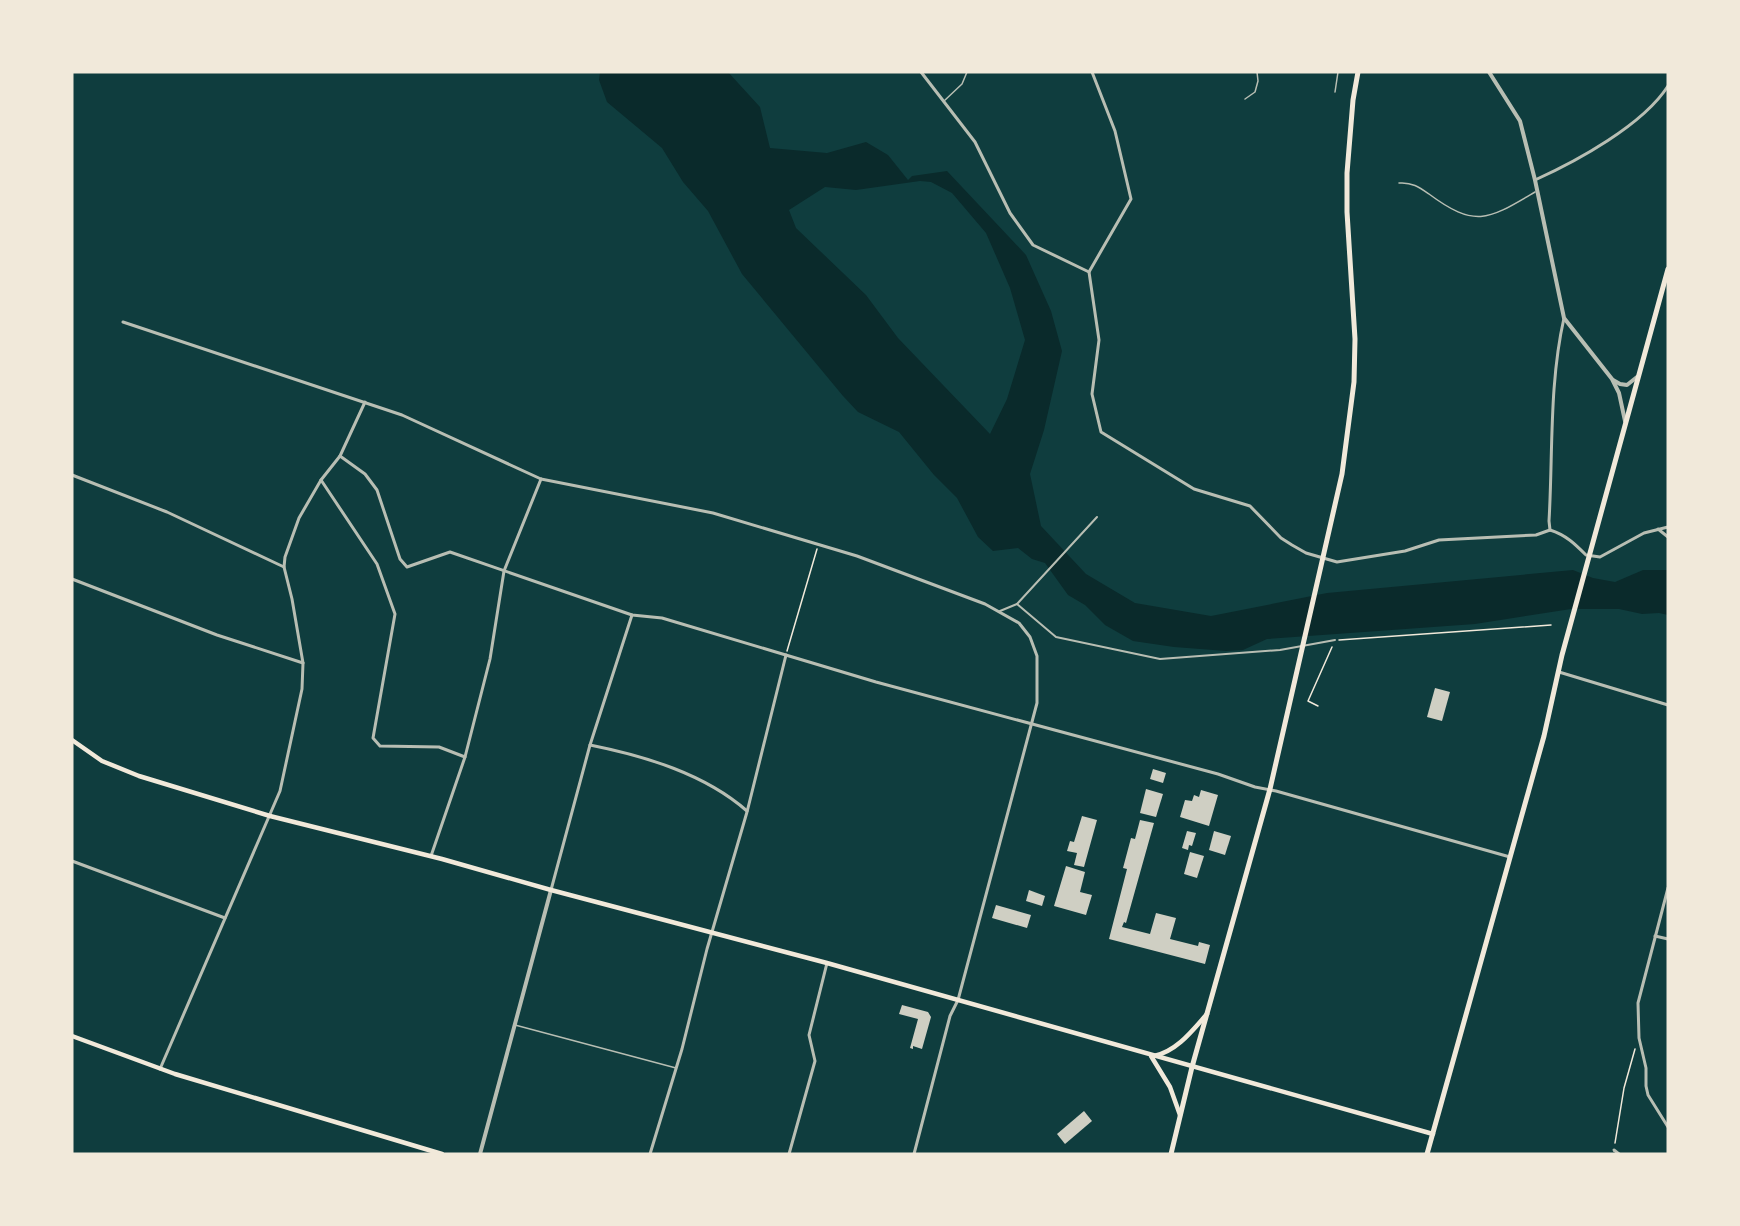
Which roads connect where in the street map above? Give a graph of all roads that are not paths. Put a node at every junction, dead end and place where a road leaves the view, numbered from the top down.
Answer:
1 (921, 72) edge
2 (967, 72) edge
3 (1092, 72) edge
4 (1257, 72) edge
5 (1338, 72) edge
6 (1358, 72) edge
7 (1489, 72) edge
8 (1668, 86) edge
9 (1335, 92) dead end
10 (1245, 99) dead end
11 (944, 102) junction
12 (1535, 180) junction
13 (1399, 183) dead end
14 (1536, 191) junction
15 (1668, 269) edge
16 (1089, 272) junction
17 (1564, 318) junction
18 (123, 322) dead end
19 (1641, 372) junction
20 (1612, 379) junction
21 (365, 402) junction
22 (1625, 428) junction
23 (339, 456) junction
24 (72, 475) edge
25 (541, 479) junction
26 (321, 480) junction
27 (1097, 517) dead end
28 (1668, 527) edge
29 (1550, 530) junction
30 (1658, 530) junction
31 (1668, 537) edge
32 (284, 567) junction
33 (504, 571) junction
34 (72, 579) edge
35 (1017, 604) junction
36 (1000, 611) junction
37 (632, 615) junction
38 (1335, 640) road end
39 (786, 655) junction
40 (303, 663) junction
41 (1559, 672) junction
42 (1668, 705) edge
43 (1032, 724) junction
44 (72, 740) edge
45 (590, 745) junction
46 (465, 757) junction
47 (1270, 789) junction
48 (747, 812) junction
49 (270, 816) junction
50 (431, 856) junction
51 (1510, 857) junction
52 (72, 861) edge
53 (1668, 888) edge
54 (551, 890) junction
55 (225, 918) junction
56 (712, 933) junction
57 (1655, 936) junction
58 (1668, 939) edge
59 (827, 963) junction
60 (958, 1000) junction
61 (1207, 1014) junction
62 (514, 1025) junction
63 (72, 1036) edge
64 (1151, 1056) junction
65 (1192, 1067) junction
66 (676, 1068) junction
67 (160, 1069) junction
68 (1181, 1119) junction
69 (1668, 1127) edge
70 (1433, 1134) junction
71 (1614, 1150) road end
72 (442, 1154) edge
73 (480, 1154) edge
74 (650, 1154) edge
75 (789, 1154) edge
76 (914, 1154) edge
77 (1171, 1154) edge
78 (1427, 1154) edge
79 (1619, 1154) edge

1 - 11 street
2 - 11 lane
3 - 16 street
4 - 10 lane
5 - 9 lane
6 - 47 main road
7 - 12 street
8 - 12 street
11 - 16 street
12 - 14 street
13 - 14 lane
14 - 17 street
15 - 19 main road
16 - 29 street
17 - 20 street
17 - 29 street
18 - 21 street
19 - 20 street
19 - 22 main road
20 - 22 street
21 - 23 street
21 - 25 street
22 - 41 main road
23 - 26 street
23 - 33 street
24 - 32 street
25 - 33 street
25 - 36 street
26 - 32 street
26 - 46 street
27 - 35 street
28 - 30 street
29 - 30 street
30 - 31 street
32 - 40 street
33 - 37 street
33 - 46 street
34 - 40 street
35 - 36 street
35 - 38 street
36 - 43 street
37 - 39 street
37 - 45 street
39 - 43 street
39 - 48 street
40 - 49 street
41 - 42 street
41 - 51 main road
43 - 47 street
43 - 60 street
44 - 49 main road
45 - 48 street
45 - 54 street
46 - 50 street
47 - 51 street
47 - 61 main road
48 - 56 street
49 - 50 main road
49 - 55 street
50 - 54 main road
51 - 70 main road
52 - 55 street
53 - 57 street
54 - 56 main road
54 - 62 street
55 - 67 street
56 - 59 main road
56 - 66 street
57 - 58 street
57 - 69 street
59 - 60 main road
59 - 75 street
60 - 64 main road
60 - 76 street
61 - 64 main road
61 - 65 main road
62 - 66 lane
62 - 73 street
63 - 67 main road
64 - 65 main road
64 - 68 main road
65 - 68 main road
65 - 70 main road
66 - 74 street
67 - 72 main road
68 - 77 main road
70 - 78 main road
71 - 79 street

